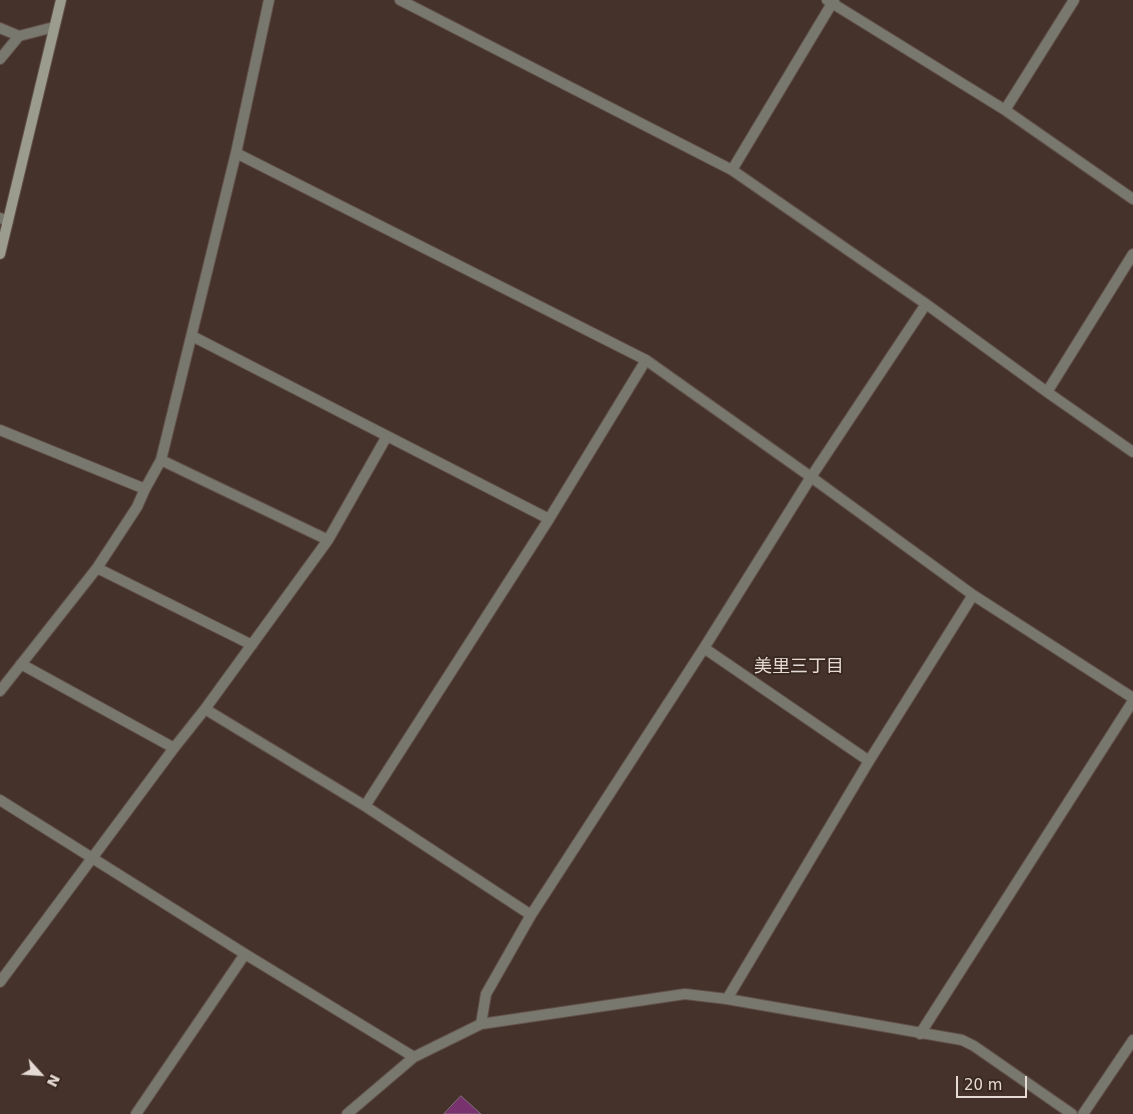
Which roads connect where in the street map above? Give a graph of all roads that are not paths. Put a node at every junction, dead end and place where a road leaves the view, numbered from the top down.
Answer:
1 (61, 0) edge
2 (269, 0) edge
3 (400, 0) edge
4 (1074, 0) edge
5 (831, 1) edge
6 (54, 27) junction
7 (0, 28) edge
8 (19, 36) junction
9 (0, 58) edge
10 (1005, 110) junction
11 (236, 153) junction
12 (732, 170) junction
13 (1133, 199) edge
14 (4, 220) edge
15 (0, 254) edge
16 (1133, 254) edge
17 (926, 304) junction
18 (192, 336) junction
19 (646, 360) junction
20 (1047, 392) junction
21 (0, 430) edge
22 (387, 436) junction
23 (1133, 452) edge
24 (161, 460) junction
25 (811, 476) junction
26 (145, 489) junction
27 (549, 519) junction
28 (328, 540) junction
29 (97, 568) junction
30 (973, 595) junction
31 (252, 645) junction
32 (704, 648) junction
33 (21, 664) junction
34 (0, 691) edge
35 (1133, 700) edge
36 (206, 709) junction
37 (174, 748) junction
38 (869, 761) junction
39 (0, 800) edge
40 (365, 806) junction
41 (92, 858) junction
42 (531, 915) junction
43 (245, 954) junction
44 (0, 982) edge
45 (727, 999) junction
46 (481, 1024) junction
47 (920, 1034) junction
48 (1133, 1040) edge
49 (414, 1057) junction
50 (136, 1114) edge
51 (347, 1114) edge
52 (1072, 1114) edge
53 (1083, 1114) edge

1 - 6 street
2 - 11 street
3 - 12 street
4 - 10 street
5 - 10 street
5 - 12 street
6 - 8 street
6 - 14 street
7 - 8 street
8 - 9 street
10 - 13 street
11 - 18 street
11 - 19 street
12 - 17 street
14 - 15 street
16 - 20 street
17 - 20 street
17 - 25 street
18 - 22 street
18 - 24 street
19 - 25 street
19 - 27 street
20 - 23 street
21 - 26 street
22 - 27 street
22 - 28 street
24 - 26 street
24 - 28 street
25 - 30 street
25 - 32 street
26 - 29 street
27 - 40 street
28 - 31 street
29 - 31 street
29 - 33 street
30 - 35 street
30 - 38 street
31 - 36 street
32 - 38 street
32 - 42 street
33 - 34 street
33 - 37 street
35 - 47 street
36 - 37 street
36 - 40 street
37 - 41 street
38 - 45 street
39 - 41 street
40 - 42 street
41 - 43 street
41 - 44 street
42 - 46 street
43 - 49 street
43 - 50 street
45 - 46 street
45 - 47 street
46 - 49 street
47 - 52 street
48 - 53 street
49 - 51 street

